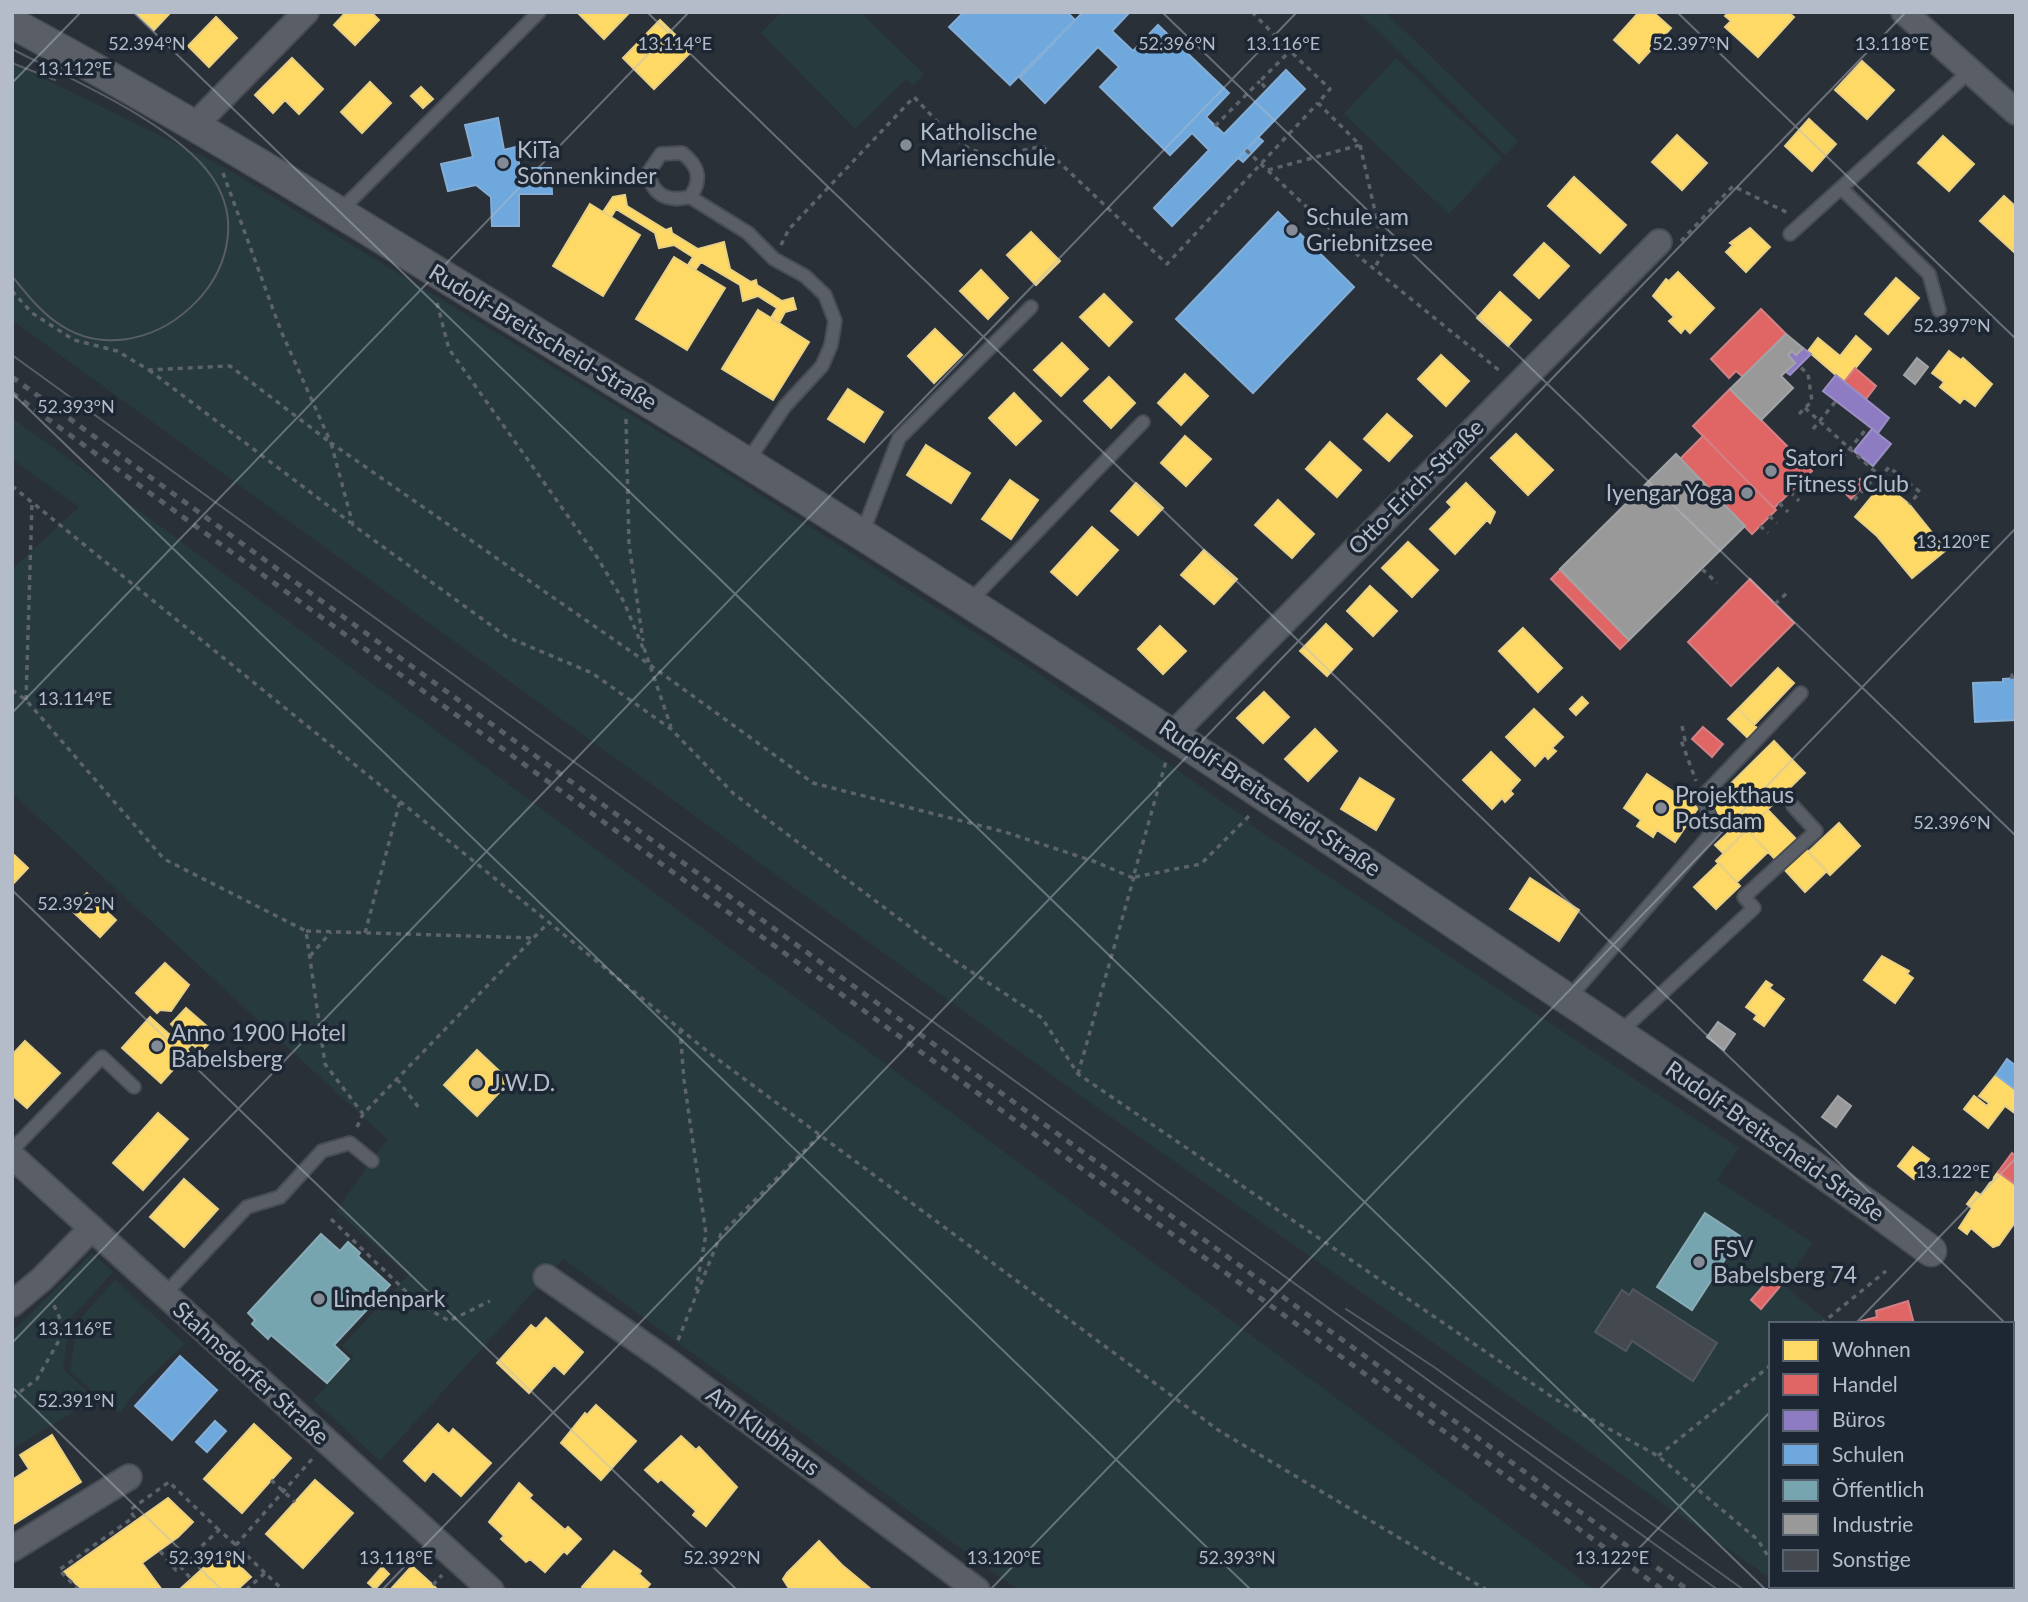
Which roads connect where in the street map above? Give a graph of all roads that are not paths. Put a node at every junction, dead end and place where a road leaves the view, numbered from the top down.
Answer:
1 (306, 12) edge
2 (539, 12) edge
3 (1904, 12) edge
4 (12, 23) edge
5 (1970, 71) junction
6 (2016, 112) edge
7 (202, 130) junction
8 (1841, 188) junction
9 (690, 197) junction
10 (339, 212) junction
11 (1790, 234) dead end
12 (1659, 242) road end
13 (1031, 307) dead end
14 (1939, 310) dead end
15 (1143, 422) dead end
16 (747, 462) junction
17 (862, 534) junction
18 (970, 601) junction
19 (1801, 693) dead end
20 (1174, 733) junction
21 (1793, 806) dead end
22 (1576, 989) junction
23 (1628, 1024) junction
24 (134, 1087) dead end
25 (12, 1150) edge
26 (12, 1156) edge
27 (372, 1161) dead end
28 (92, 1228) junction
29 (1931, 1251) dead end
30 (546, 1278) dead end
31 (165, 1294) junction
32 (12, 1304) edge
33 (129, 1477) dead end
34 (12, 1549) edge
35 (491, 1590) edge
36 (977, 1590) edge

1 - 7 street
2 - 10 lane
3 - 5 street
4 - 7 street, Rudolf-Breitscheid-Straße
5 - 6 street
5 - 8 lane
7 - 10 street, Rudolf-Breitscheid-Straße
8 - 11 lane
8 - 14 lane
9 - 9 lane
9 - 16 lane
10 - 16 street, Rudolf-Breitscheid-Straße
12 - 20 street, Otto-Erich-Straße
13 - 17 lane
15 - 18 lane
16 - 17 street, Rudolf-Breitscheid-Straße
17 - 18 street, Rudolf-Breitscheid-Straße
18 - 20 street, Rudolf-Breitscheid-Straße
19 - 22 lane
20 - 22 street, Rudolf-Breitscheid-Straße
21 - 23 lane
22 - 23 street, Rudolf-Breitscheid-Straße
23 - 29 street, Rudolf-Breitscheid-Straße
24 - 25 lane
26 - 28 street, Stahnsdorfer Straße
27 - 31 lane
28 - 31 street, Stahnsdorfer Straße
28 - 32 street
30 - 36 street, Am Klubhaus
31 - 35 street, Stahnsdorfer Straße
33 - 34 street

